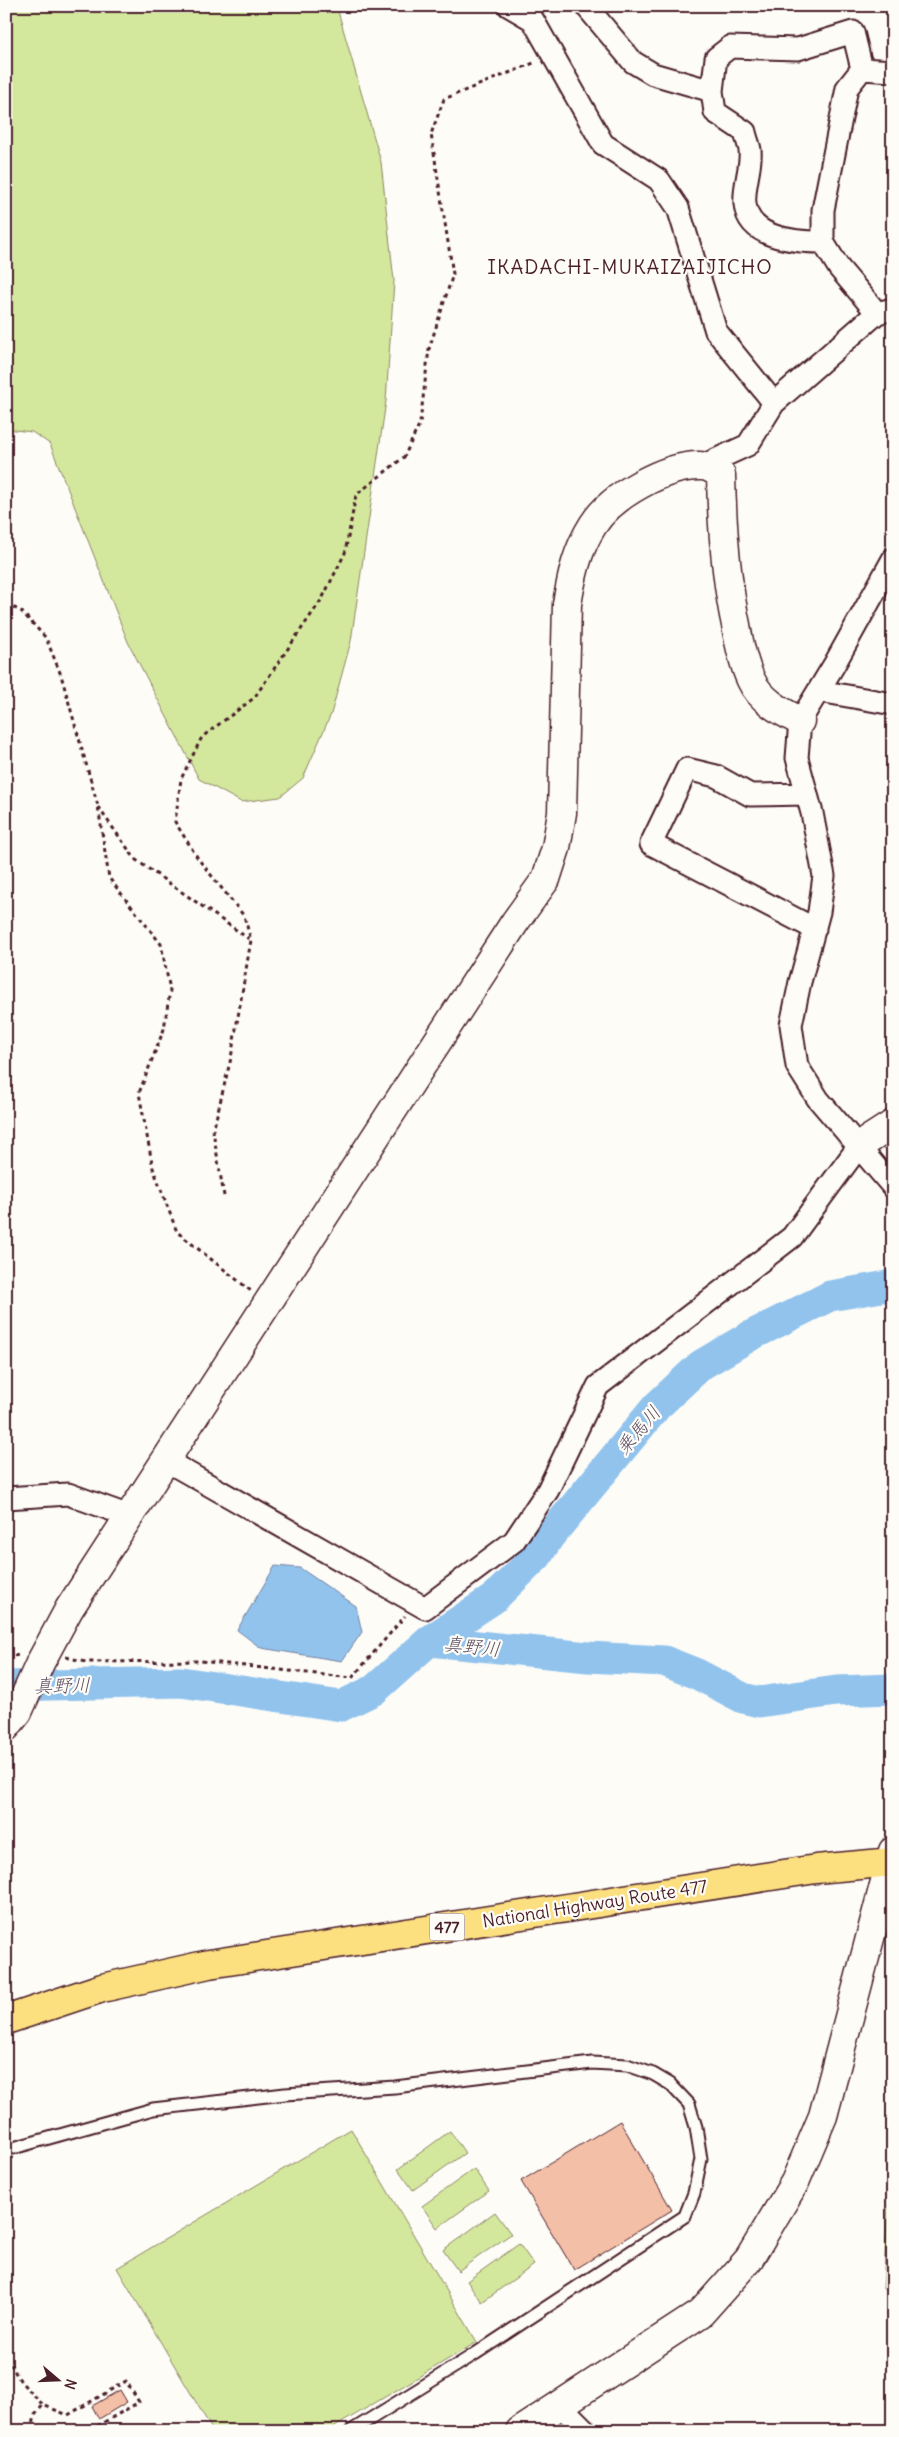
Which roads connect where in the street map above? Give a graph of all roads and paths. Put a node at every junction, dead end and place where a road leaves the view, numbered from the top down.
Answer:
1 (509, 6) edge
2 (586, 6) edge
3 (552, 55) junction
4 (862, 69) junction
5 (893, 70) edge
6 (712, 91) junction
7 (823, 242) junction
8 (885, 311) edge
9 (774, 402) junction
10 (702, 466) junction
11 (893, 558) edge
12 (6, 604) edge
13 (819, 691) junction
14 (893, 704) edge
15 (800, 721) junction
16 (807, 794) junction
17 (98, 806) junction
18 (815, 929) junction
19 (251, 940) junction
20 (893, 1124) edge
21 (859, 1146) junction
22 (893, 1187) edge
23 (224, 1196) dead end
24 (267, 1304) junction
25 (165, 1460) junction
26 (6, 1498) edge
27 (129, 1516) junction
28 (416, 1603) junction
29 (6, 1657) edge
30 (42, 1657) junction
31 (12, 1720) edge
32 (892, 1858) edge
33 (6, 2020) edge
34 (6, 2150) edge
35 (6, 2357) edge
36 (43, 2404) junction
37 (560, 2405) junction
38 (32, 2431) edge
39 (89, 2431) edge
40 (351, 2431) edge
41 (520, 2431) edge
42 (586, 2431) edge

1 - 3 street
2 - 6 street
3 - 9 street
3 - 19 path
4 - 5 street
4 - 6 street
4 - 7 street
6 - 7 street
7 - 8 street
8 - 9 street
9 - 10 street
10 - 15 street
10 - 24 street
11 - 13 street
12 - 17 path
13 - 14 street
13 - 15 street
15 - 16 street
16 - 18 street
16 - 18 street
17 - 19 path
17 - 24 path
18 - 21 street
19 - 23 path
20 - 21 street
21 - 22 street
21 - 28 street
24 - 25 street
25 - 27 street
25 - 28 street
26 - 27 street
27 - 30 street
28 - 30 path
29 - 30 path
30 - 31 street
32 - 33 highway, National Highway Route 477 / 477
32 - 37 street
34 - 40 lane
35 - 36 path
36 - 38 path
36 - 39 path
37 - 41 street
37 - 42 street

